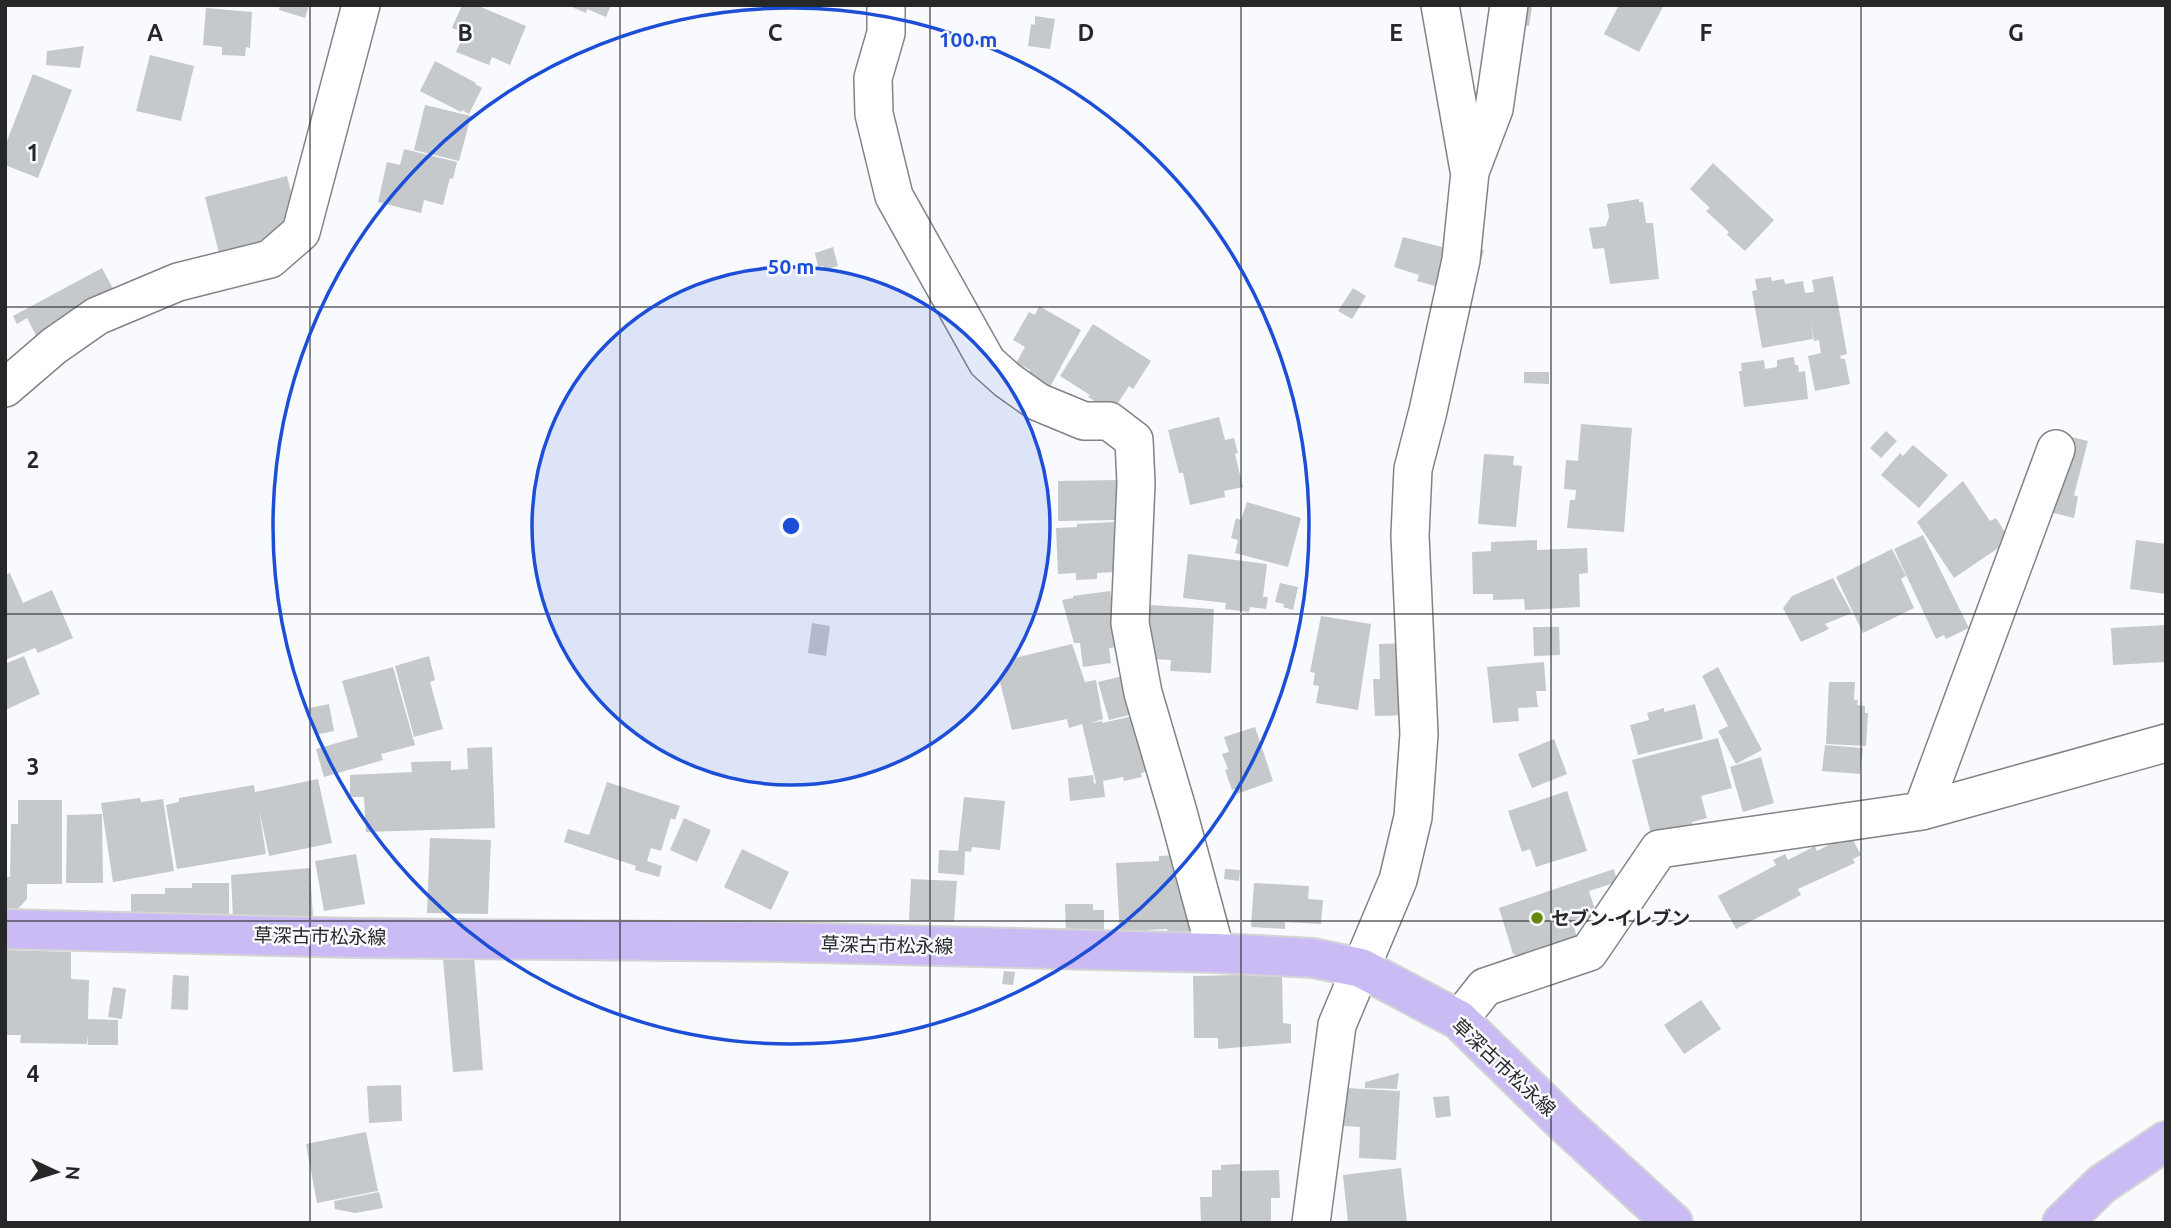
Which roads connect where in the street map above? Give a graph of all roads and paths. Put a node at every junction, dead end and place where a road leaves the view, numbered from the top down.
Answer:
1 (361, 5) edge
2 (886, 5) edge
3 (1440, 5) edge
4 (1509, 5) edge
5 (1470, 172) junction
6 (5, 388) edge
7 (2056, 449) dead end
8 (2166, 743) edge
9 (1922, 810) junction
10 (5, 929) edge
11 (1216, 953) junction
12 (1361, 968) junction
13 (1459, 1020) junction
14 (2166, 1141) edge
15 (1311, 1223) edge
16 (1673, 1223) edge
17 (2062, 1223) edge

1 - 6 street
2 - 11 street
3 - 5 street
4 - 5 street
5 - 12 street
7 - 9 street
8 - 9 street
9 - 13 street
10 - 11 main road, 草深古市松永線
11 - 12 main road, 草深古市松永線
12 - 13 main road, 草深古市松永線
12 - 15 street
13 - 16 main road, 草深古市松永線
14 - 17 main road

